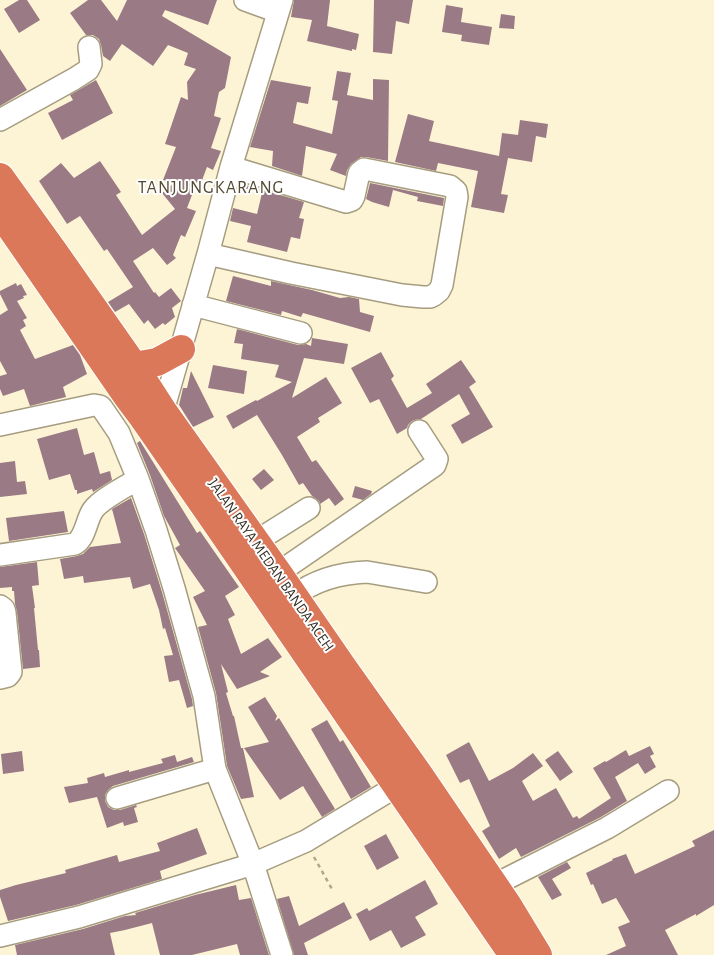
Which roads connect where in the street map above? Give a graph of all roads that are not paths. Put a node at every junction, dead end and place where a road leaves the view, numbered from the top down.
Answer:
1 (245, 0) edge
2 (280, 6) edge
3 (89, 47) dead end
4 (0, 120) edge
5 (231, 167) junction
6 (0, 177) edge
7 (0, 212) edge
8 (208, 254) junction
9 (45, 257) junction
10 (194, 306) junction
11 (301, 333) dead end
12 (181, 349) junction
13 (134, 366) junction
14 (153, 414) junction
15 (0, 425) edge
16 (419, 431) dead end
17 (119, 433) junction
18 (138, 479) junction
19 (309, 508) dead end
20 (255, 542) junction
21 (0, 555) edge
22 (278, 573) junction
23 (426, 582) dead end
24 (294, 596) junction
25 (0, 606) edge
26 (0, 678) edge
27 (215, 769) junction
28 (397, 786) junction
29 (668, 791) dead end
30 (117, 798) dead end
31 (253, 864) junction
32 (494, 884) junction
33 (0, 936) edge
34 (282, 955) edge
35 (513, 955) edge
36 (538, 955) edge

1 - 2 street
2 - 5 street
3 - 4 street
5 - 8 street
5 - 8 street
6 - 9 highway, JALAN RAYA MEDAN BANDA ACEH
7 - 9 highway, JALAN RAYA MEDAN BANDA ACEH
8 - 10 street
9 - 13 highway, JALAN RAYA MEDAN BANDA ACEH
9 - 14 highway, JALAN RAYA MEDAN BANDA ACEH
10 - 11 street
10 - 12 street
12 - 13 highway
12 - 14 street
13 - 14 highway, JALAN RAYA MEDAN BANDA ACEH
14 - 17 street
14 - 20 highway, JALAN RAYA MEDAN BANDA ACEH
14 - 28 highway, JALAN RAYA MEDAN BANDA ACEH
15 - 17 street
16 - 22 street
17 - 18 street
18 - 21 street
18 - 27 street
19 - 20 street
20 - 22 highway, JALAN RAYA MEDAN BANDA ACEH
22 - 24 highway, JALAN RAYA MEDAN BANDA ACEH
23 - 24 street
24 - 32 highway, JALAN RAYA MEDAN BANDA ACEH
25 - 26 street
27 - 30 street
27 - 31 street
28 - 31 street
28 - 35 highway, JALAN RAYA MEDAN BANDA ACEH
29 - 32 street
31 - 33 street
31 - 34 street
32 - 36 highway, JALAN RAYA MEDAN BANDA ACEH

